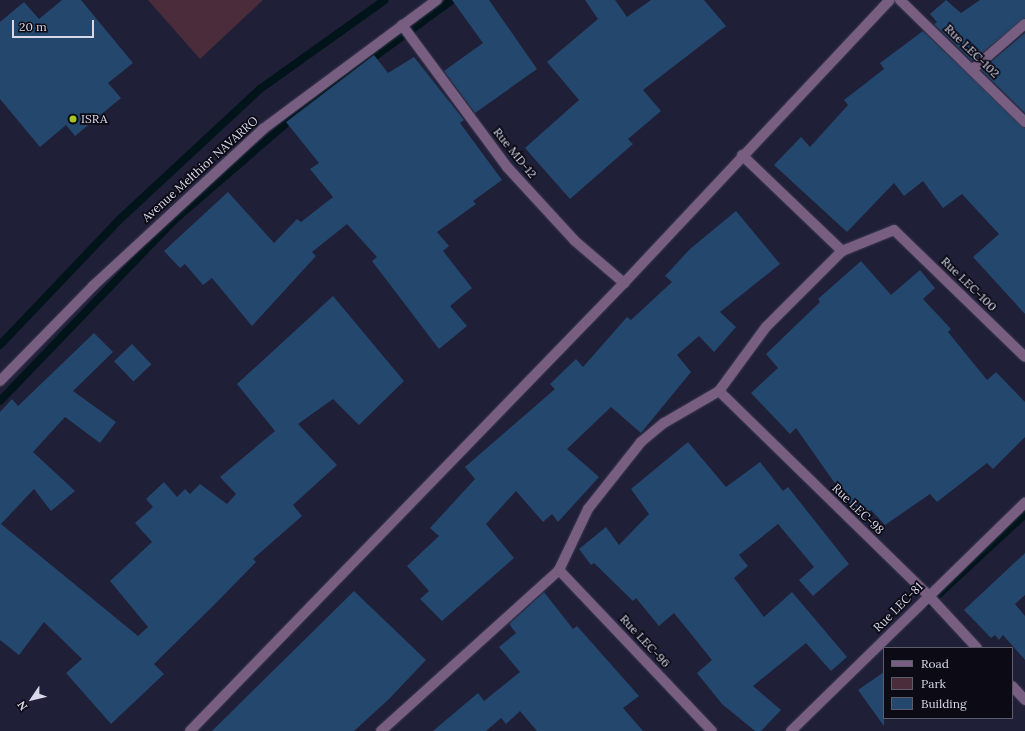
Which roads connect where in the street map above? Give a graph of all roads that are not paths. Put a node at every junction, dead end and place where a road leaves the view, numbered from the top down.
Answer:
1 (437, 0) edge
2 (890, 0) edge
3 (900, 0) edge
4 (1025, 24) edge
5 (402, 25) junction
6 (972, 70) junction
7 (1025, 122) edge
8 (742, 155) junction
9 (842, 251) junction
10 (624, 283) junction
11 (1025, 357) edge
12 (0, 381) edge
13 (719, 391) junction
14 (1025, 503) edge
15 (559, 570) junction
16 (928, 595) junction
17 (976, 647) edge
18 (1013, 687) edge
19 (1025, 700) edge
20 (386, 729) edge
21 (190, 731) edge
22 (712, 731) edge
23 (791, 731) edge

1 - 5 street, Avenue Melthior NAVARRO
2 - 8 street
3 - 6 street, Rue LEC-102
4 - 6 street
5 - 10 street, Rue MD-12
5 - 12 street, Avenue Melthior NAVARRO
6 - 7 street, Rue LEC-102
8 - 9 street
8 - 10 street
9 - 11 street, Rue LEC-100
9 - 13 street
10 - 21 street
13 - 15 street
13 - 16 street, Rue LEC-98
14 - 16 street, Rue LEC-81
15 - 20 street
15 - 22 street, Rue LEC-96
16 - 17 street, Rue LEC-98
16 - 23 street, Rue LEC-81
18 - 19 street

